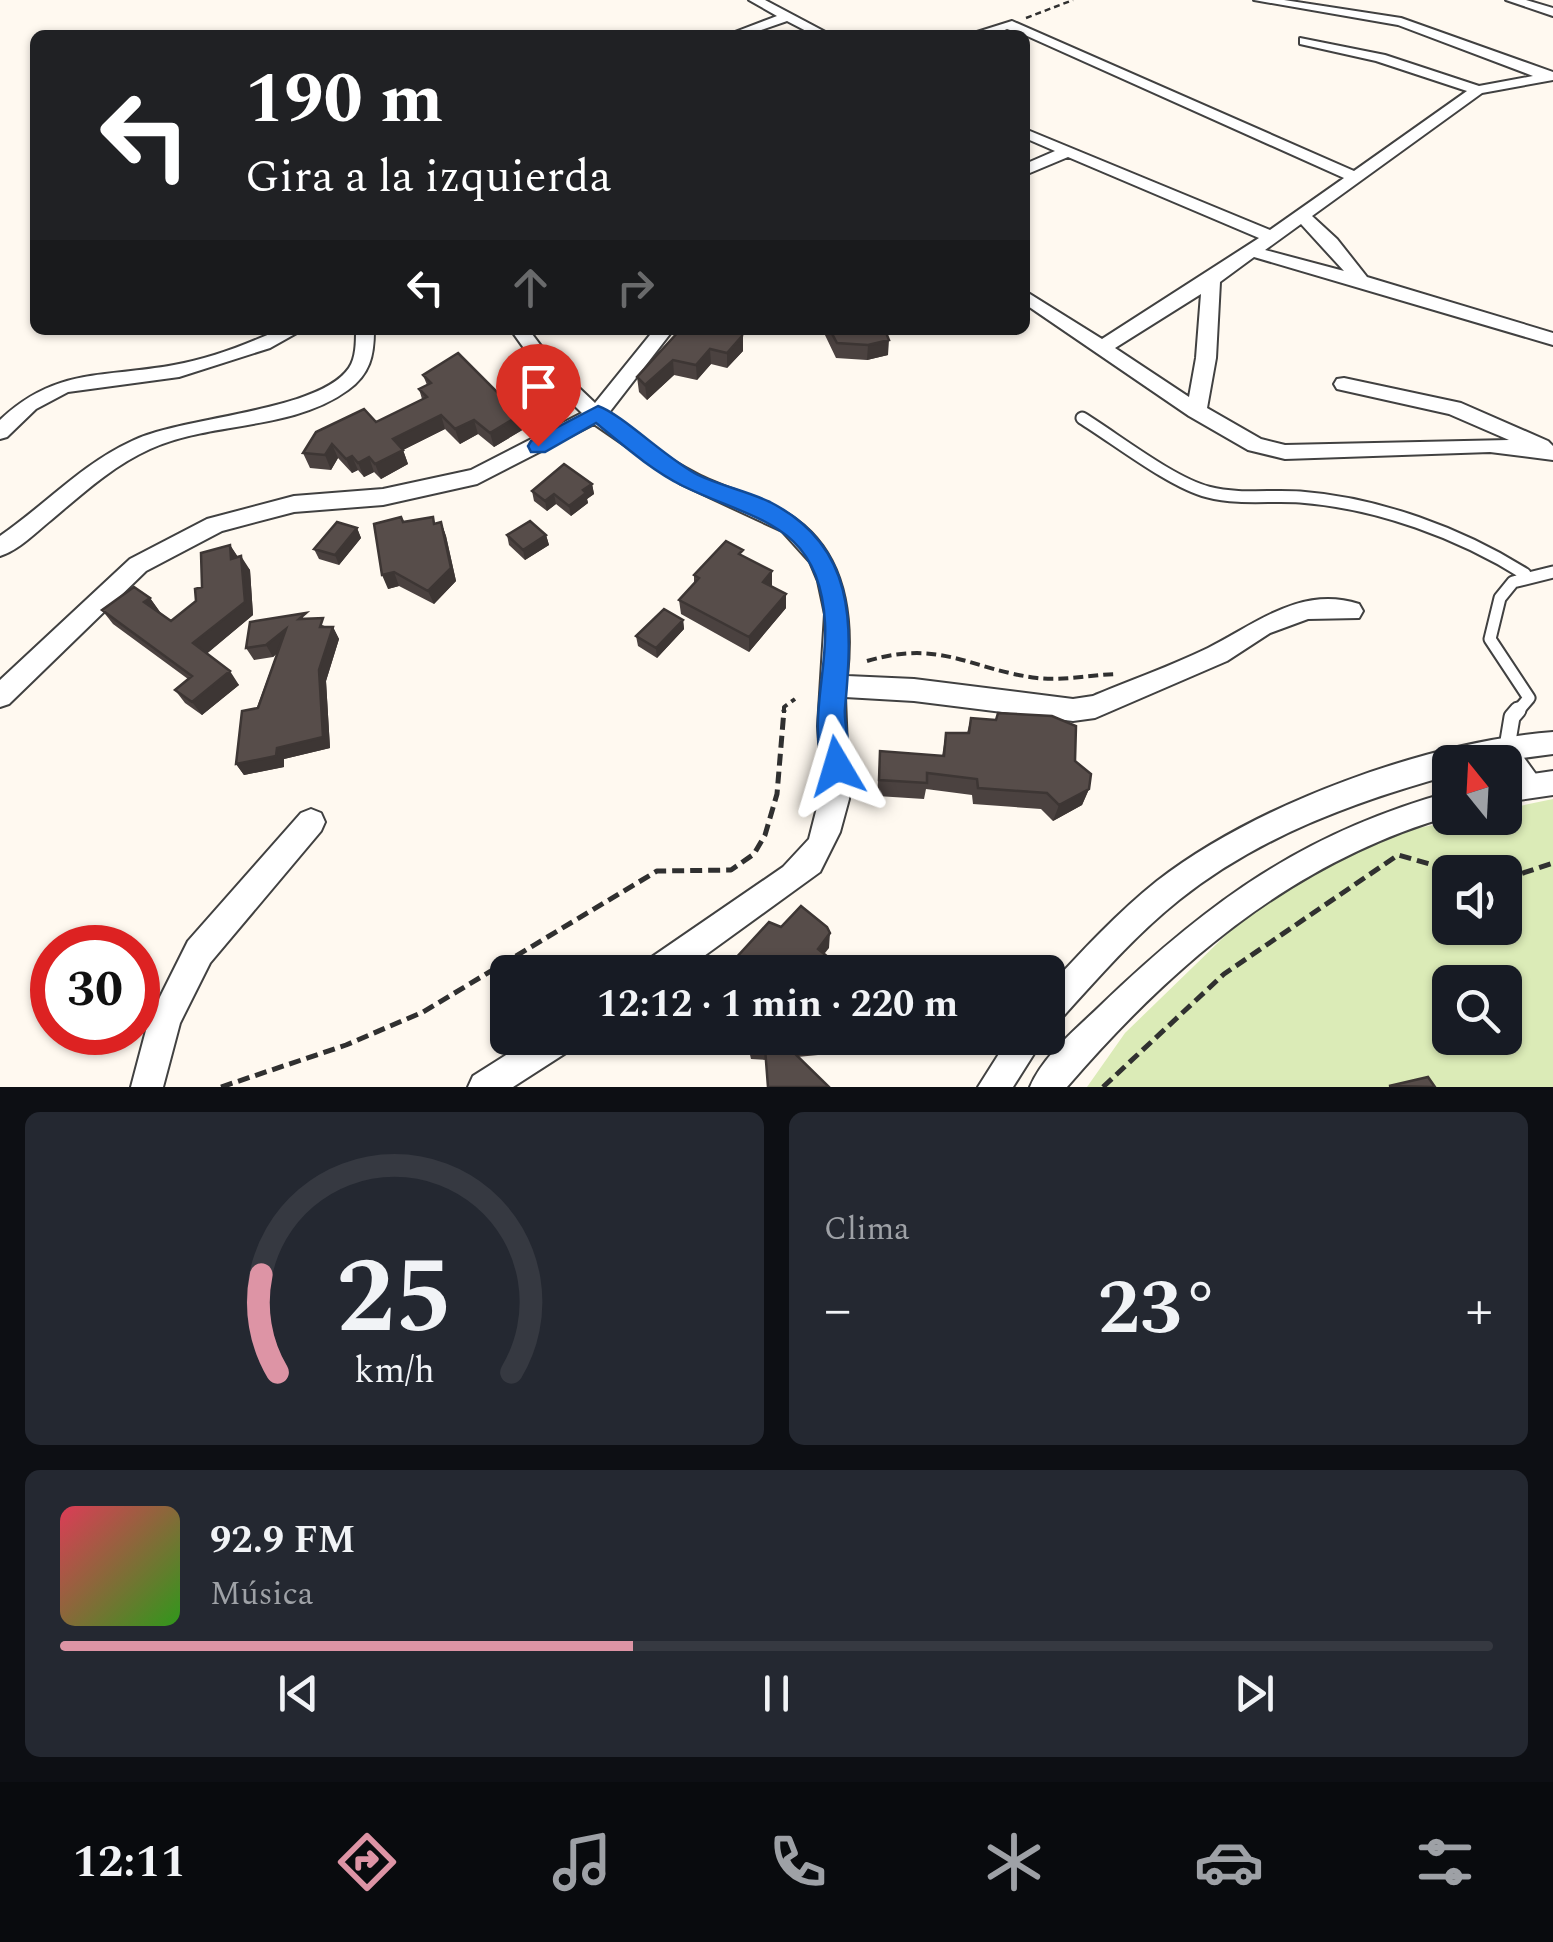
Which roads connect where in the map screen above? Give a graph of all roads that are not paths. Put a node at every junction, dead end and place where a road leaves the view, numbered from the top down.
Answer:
1 (755, 0) edge
2 (1260, 0) edge
3 (1512, 0) edge
4 (1553, 12) edge
5 (786, 17) junction
6 (748, 30) edge
7 (813, 30) edge
8 (993, 30) edge
9 (1021, 30) edge
10 (1030, 34) edge
11 (1305, 40) dead end
12 (1551, 82) edge
13 (1478, 90) junction
14 (1030, 134) edge
15 (1065, 152) junction
16 (1030, 168) edge
17 (1355, 176) junction
18 (1302, 216) junction
19 (1269, 236) junction
20 (1250, 251) junction
21 (1211, 280) junction
22 (1362, 282) junction
23 (1030, 299) edge
24 (283, 335) edge
25 (365, 335) edge
26 (522, 335) edge
27 (660, 335) edge
28 (1553, 339) edge
29 (1102, 348) junction
30 (1344, 384) dead end
31 (1196, 411) junction
32 (598, 413) junction
33 (1082, 418) dead end
34 (0, 432) edge
35 (1553, 453) edge
36 (0, 547) edge
37 (1553, 572) edge
38 (1525, 574) junction
39 (1350, 611) dead end
40 (833, 686) junction
41 (0, 696) edge
42 (1553, 743) edge
43 (1507, 745) edge
44 (1522, 746) edge
45 (1522, 762) edge
46 (1432, 769) edge
47 (1543, 783) edge
48 (1432, 810) edge
49 (310, 822) dead end
50 (680, 955) edge
51 (1065, 992) edge
52 (534, 1055) edge
53 (1016, 1055) edge
54 (148, 1087) edge
55 (484, 1087) edge
56 (994, 1087) edge
57 (1046, 1087) edge

1 - 5 street
2 - 12 street
3 - 4 street
5 - 6 street
5 - 7 street
8 - 9 street
10 - 17 street
11 - 13 street
12 - 13 street
13 - 17 street
14 - 15 street
15 - 16 street
15 - 19 street
17 - 18 street
18 - 19 street
18 - 22 street
19 - 20 street
20 - 21 street
20 - 22 street
21 - 29 street
21 - 31 street
22 - 28 street
23 - 29 street
24 - 34 street
25 - 36 street
26 - 32 street
27 - 32 street
29 - 31 street
30 - 35 street
31 - 35 street
32 - 40 street
32 - 41 street
33 - 38 lane
37 - 38 lane
38 - 43 lane
39 - 40 street
40 - 50 street
42 - 44 street
45 - 47 lane
46 - 51 street
48 - 57 street
49 - 54 street
52 - 55 street
53 - 56 street

